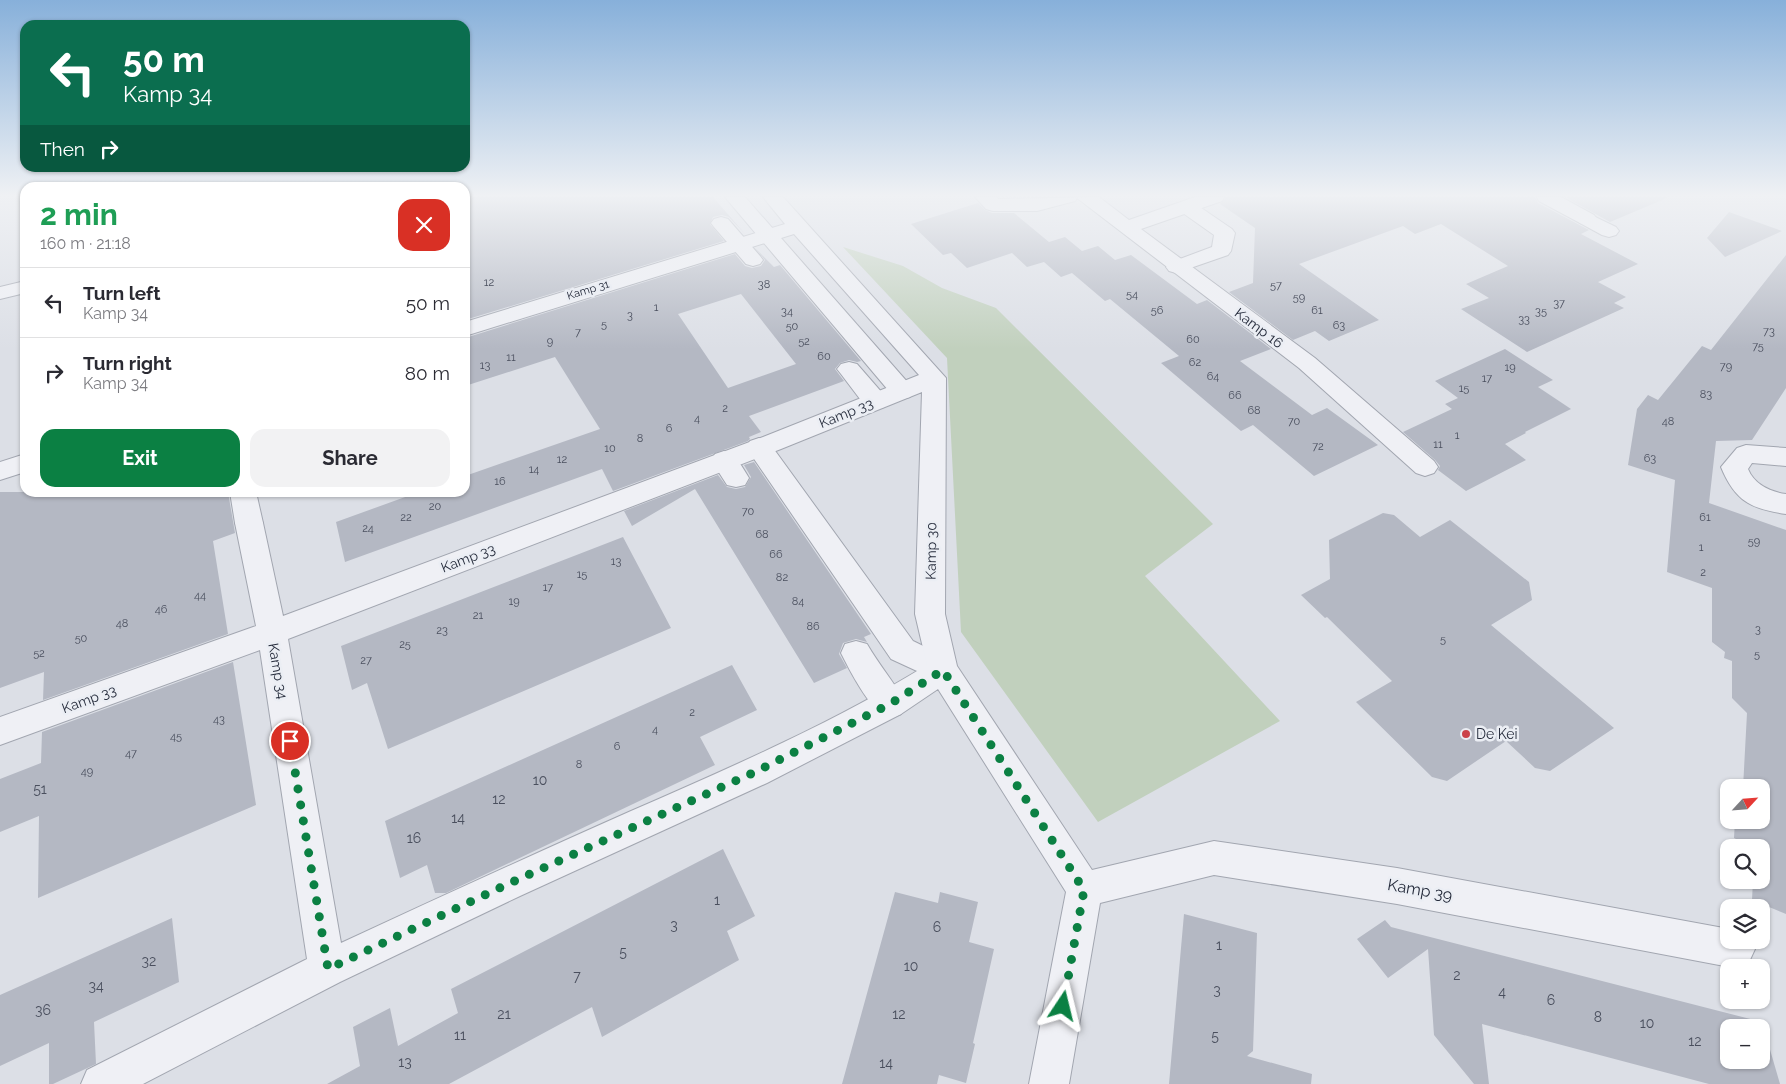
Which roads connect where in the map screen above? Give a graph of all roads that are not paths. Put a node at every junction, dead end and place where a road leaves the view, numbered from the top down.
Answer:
1 (726, 248) edge
2 (753, 248) edge
3 (753, 248) edge
4 (767, 248) edge
5 (817, 248) edge
6 (1152, 248) edge
7 (1222, 248) edge
8 (763, 250) junction
9 (1176, 267) junction
10 (20, 288) edge
11 (0, 293) edge
12 (470, 327) edge
13 (934, 378) junction
14 (902, 391) junction
15 (875, 402) junction
16 (1786, 457) edge
17 (745, 463) junction
18 (20, 465) edge
19 (1424, 466) dead end
20 (0, 471) edge
21 (244, 497) edge
22 (1786, 504) edge
23 (272, 634) junction
24 (943, 670) junction
25 (890, 704) junction
26 (0, 731) edge
27 (1084, 890) junction
28 (1746, 951) dead end
29 (328, 969) junction
30 (101, 1084) edge
31 (1049, 1084) edge

1 - 12 street, Kamp 31
2 - 8 street, Kamp 31
3 - 8 street
4 - 8 street, Kamp 31
5 - 13 street
6 - 9 street, Kamp 16
7 - 9 street
8 - 14 street
8 - 15 street
9 - 19 street, Kamp 16
10 - 11 street
13 - 14 street, Kamp 33
13 - 24 street, Kamp 30
14 - 15 street, Kamp 33
15 - 17 street, Kamp 33
16 - 22 street
17 - 23 street, Kamp 33
17 - 24 street
17 - 25 street
18 - 20 street
21 - 23 street, Kamp 34
23 - 26 street, Kamp 33
23 - 29 street, Kamp 34
24 - 25 street
24 - 27 street
25 - 29 street
27 - 28 street, Kamp 39
27 - 31 street
29 - 30 street

